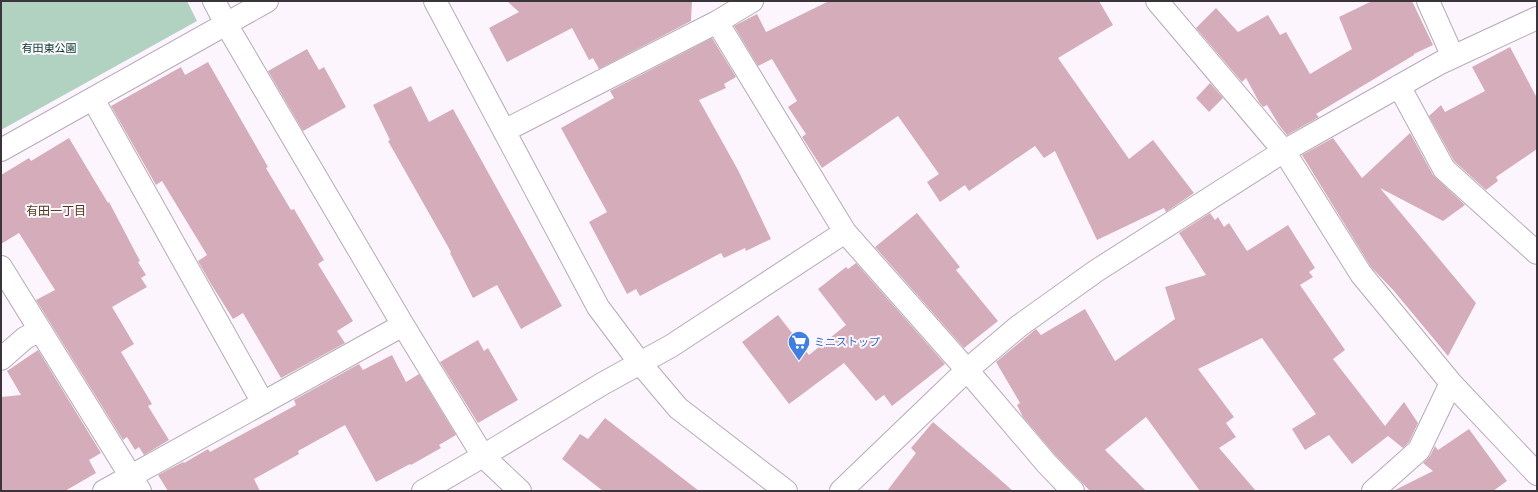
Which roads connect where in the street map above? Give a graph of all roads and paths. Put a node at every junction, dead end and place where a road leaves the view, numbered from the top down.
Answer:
1 (214, 1) edge
2 (267, 1) edge
3 (434, 1) edge
4 (752, 1) edge
5 (1157, 1) edge
6 (1428, 1) edge
7 (1537, 18) edge
8 (718, 22) junction
9 (226, 24) junction
10 (1453, 57) junction
11 (1399, 86) junction
12 (93, 99) junction
13 (504, 131) junction
14 (1, 150) edge
15 (1284, 151) junction
16 (845, 232) junction
17 (1537, 253) edge
18 (1, 267) edge
19 (403, 325) junction
20 (40, 330) junction
21 (1, 359) edge
22 (640, 363) junction
23 (967, 370) junction
24 (1451, 383) junction
25 (263, 403) junction
26 (483, 456) junction
27 (1537, 474) edge
28 (135, 484) edge
29 (104, 491) edge
30 (423, 491) edge
31 (520, 491) edge
32 (786, 491) edge
33 (841, 491) edge
34 (1073, 491) edge
35 (1372, 491) edge

1 - 9 street
2 - 9 street
3 - 13 street
4 - 8 street
5 - 15 street
6 - 10 street
7 - 10 street
8 - 13 street
8 - 16 street
9 - 12 street
9 - 19 street
10 - 11 street
11 - 15 street
11 - 17 street
12 - 14 street
12 - 25 street
13 - 22 street
15 - 23 street
15 - 24 street
16 - 22 street
16 - 23 street
18 - 20 street
19 - 25 street
19 - 26 street
20 - 21 street
20 - 28 street
22 - 26 street
22 - 32 street
23 - 33 street
23 - 34 street
24 - 27 street
24 - 35 street
25 - 28 street
26 - 30 street
26 - 31 street
28 - 29 street

